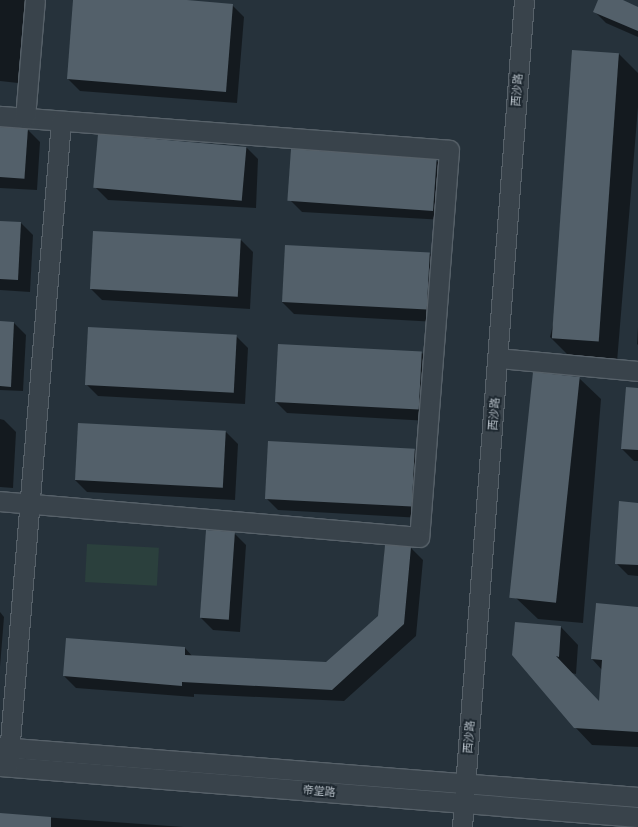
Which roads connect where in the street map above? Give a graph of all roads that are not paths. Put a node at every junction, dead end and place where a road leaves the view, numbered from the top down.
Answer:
1 (35, 0) edge
2 (524, 0) edge
3 (0, 116) edge
4 (25, 118) junction
5 (61, 121) junction
6 (498, 358) junction
7 (638, 371) edge
8 (0, 501) edge
9 (30, 504) junction
10 (4, 757) edge
11 (465, 783) junction
12 (638, 797) edge
13 (464, 804) junction
14 (638, 817) edge
15 (462, 827) edge

1 - 4 street
2 - 6 street, 西沙路
3 - 4 street
4 - 5 street
5 - 9 street
5 - 9 street
6 - 7 street
6 - 11 street, 西沙路
8 - 9 street
9 - 10 street
10 - 11 street, 帝堂路
10 - 13 street, 帝堂路
11 - 12 street, 帝堂路
11 - 13 street, 西沙路
13 - 14 street, 帝堂路
13 - 15 street, 西沙路

